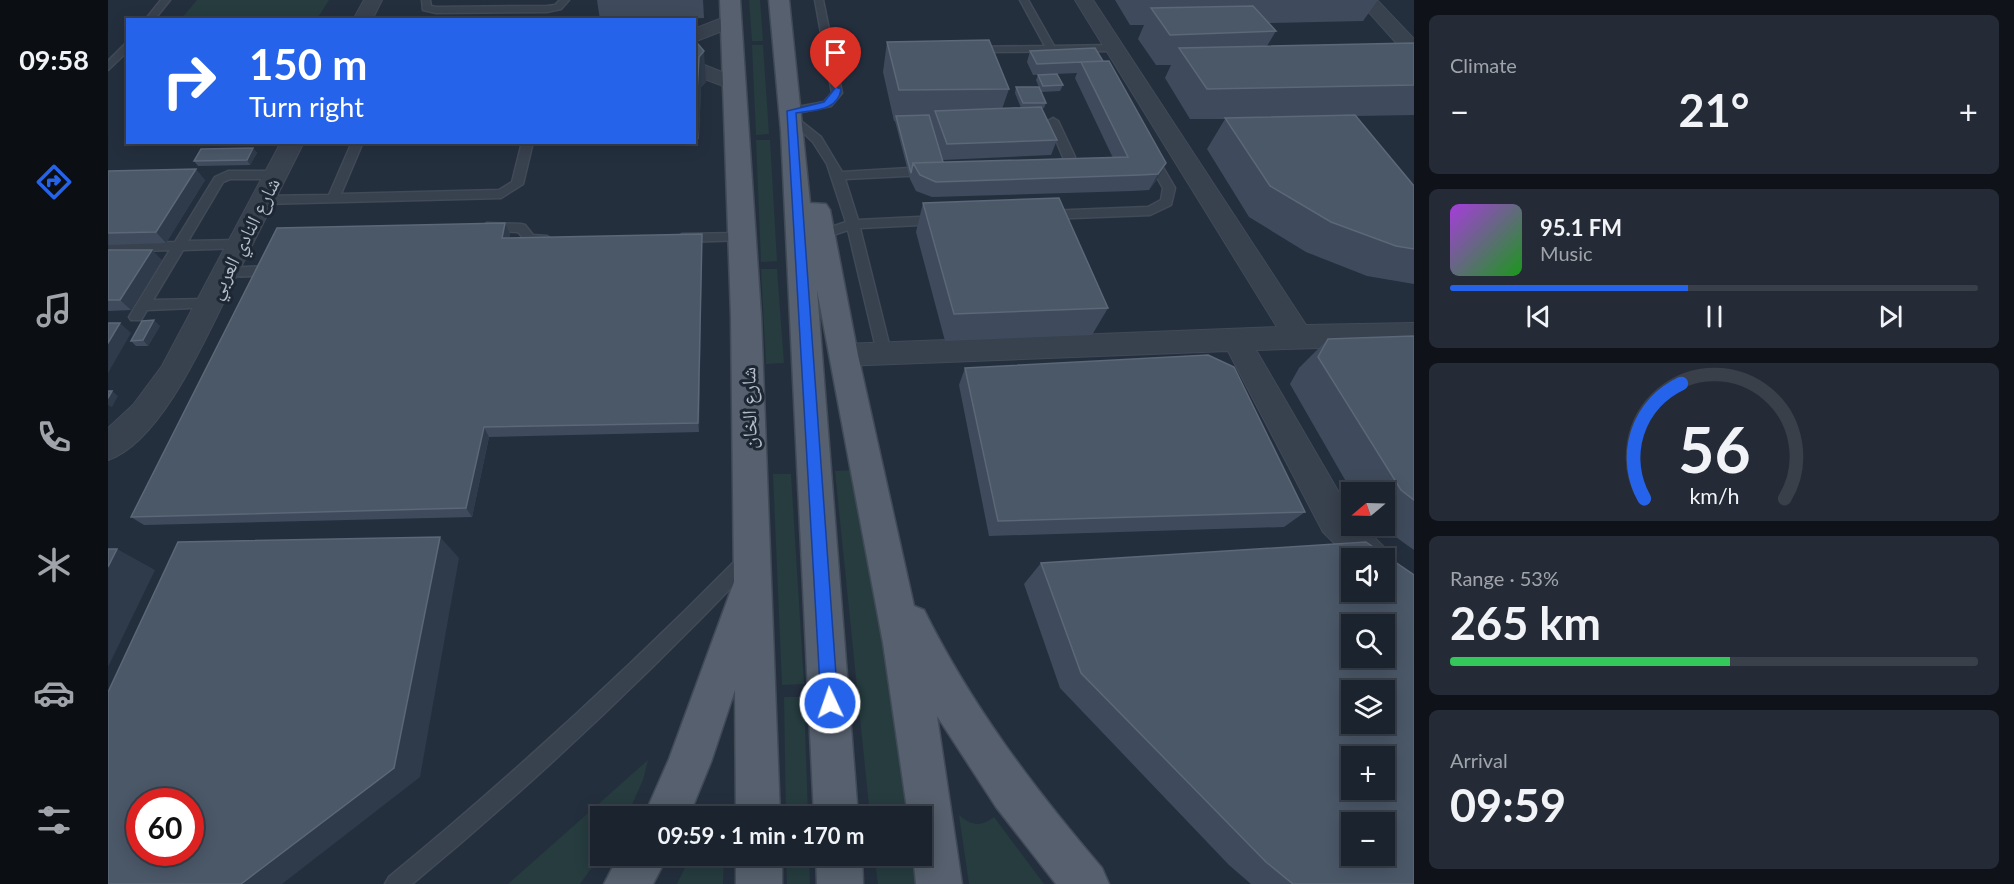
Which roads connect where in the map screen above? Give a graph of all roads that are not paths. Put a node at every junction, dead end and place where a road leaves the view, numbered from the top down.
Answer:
1 (166, 0) edge
2 (373, 0) edge
3 (426, 0) edge
4 (566, 0) edge
5 (779, 0) edge
6 (819, 0) edge
7 (1024, 0) edge
8 (1084, 0) edge
9 (1367, 0) edge
10 (730, 10) edge
11 (151, 18) edge
12 (363, 18) edge
13 (696, 35) edge
14 (126, 46) edge
15 (1051, 49) junction
16 (964, 51) edge
17 (1414, 51) edge
18 (1101, 52) junction
19 (108, 67) edge
20 (696, 68) edge
21 (734, 82) junction
22 (792, 120) junction
23 (1053, 121) dead end
24 (292, 144) edge
25 (357, 144) edge
26 (527, 144) edge
27 (1147, 148) edge
28 (1038, 165) edge
29 (933, 171) edge
30 (276, 175) junction
31 (840, 176) junction
32 (333, 199) junction
33 (262, 201) junction
34 (1032, 216) edge
35 (948, 220) edge
36 (853, 224) junction
37 (476, 227) edge
38 (821, 236) junction
39 (742, 237) junction
40 (673, 238) edge
41 (560, 240) edge
42 (240, 244) junction
43 (178, 246) junction
44 (108, 248) edge
45 (269, 270) edge
46 (226, 272) junction
47 (209, 304) junction
48 (194, 334) junction
49 (1414, 334) edge
50 (1298, 336) junction
51 (1236, 340) junction
52 (884, 352) junction
53 (843, 355) junction
54 (108, 447) edge
55 (108, 470) edge
56 (1364, 548) edge
57 (885, 566) junction
58 (752, 569) junction
59 (671, 806) edge
60 (758, 806) edge
61 (835, 806) edge
62 (638, 866) edge
63 (759, 866) edge
64 (839, 866) edge
65 (396, 884) edge
66 (627, 884) edge
67 (759, 884) edge
68 (840, 884) edge
69 (939, 884) edge
70 (1086, 884) edge

1 - 11 lane
2 - 12 street
3 - 4 lane
5 - 22 main road
6 - 22 lane
7 - 15 lane
8 - 18 street
9 - 17 street
10 - 13 street
10 - 21 main road, شارع الخان
14 - 19 lane
15 - 16 lane
15 - 18 lane
18 - 50 street
20 - 21 street
21 - 39 main road, شارع الخان
22 - 31 lane
22 - 38 main road
22 - 61 main road
23 - 28 lane
24 - 30 street, شارع النادي العربي
25 - 32 lane
26 - 32 lane
27 - 34 lane
29 - 31 lane
30 - 33 street, شارع النادي العربي
30 - 43 lane
31 - 36 lane
32 - 33 lane
33 - 42 street, شارع النادي العربي
35 - 36 lane
36 - 38 lane
36 - 52 lane
37 - 41 lane
38 - 53 main road
39 - 40 lane
39 - 58 main road, شارع الخان
42 - 43 lane
42 - 46 street, شارع النادي العربي
43 - 44 lane
43 - 47 lane
45 - 46 lane
46 - 47 street, شارع النادي العربي
47 - 48 street, شارع النادي العربي
48 - 54 street, شارع النادي العربي
48 - 55 street, شارع النادي العربي
49 - 50 street
50 - 51 street
51 - 52 street
51 - 56 street
52 - 53 street
53 - 57 main road
57 - 69 main road
57 - 70 main road
58 - 59 main road
58 - 60 main road, شارع الخان
58 - 65 lane
62 - 66 main road
63 - 67 main road
64 - 68 main road

